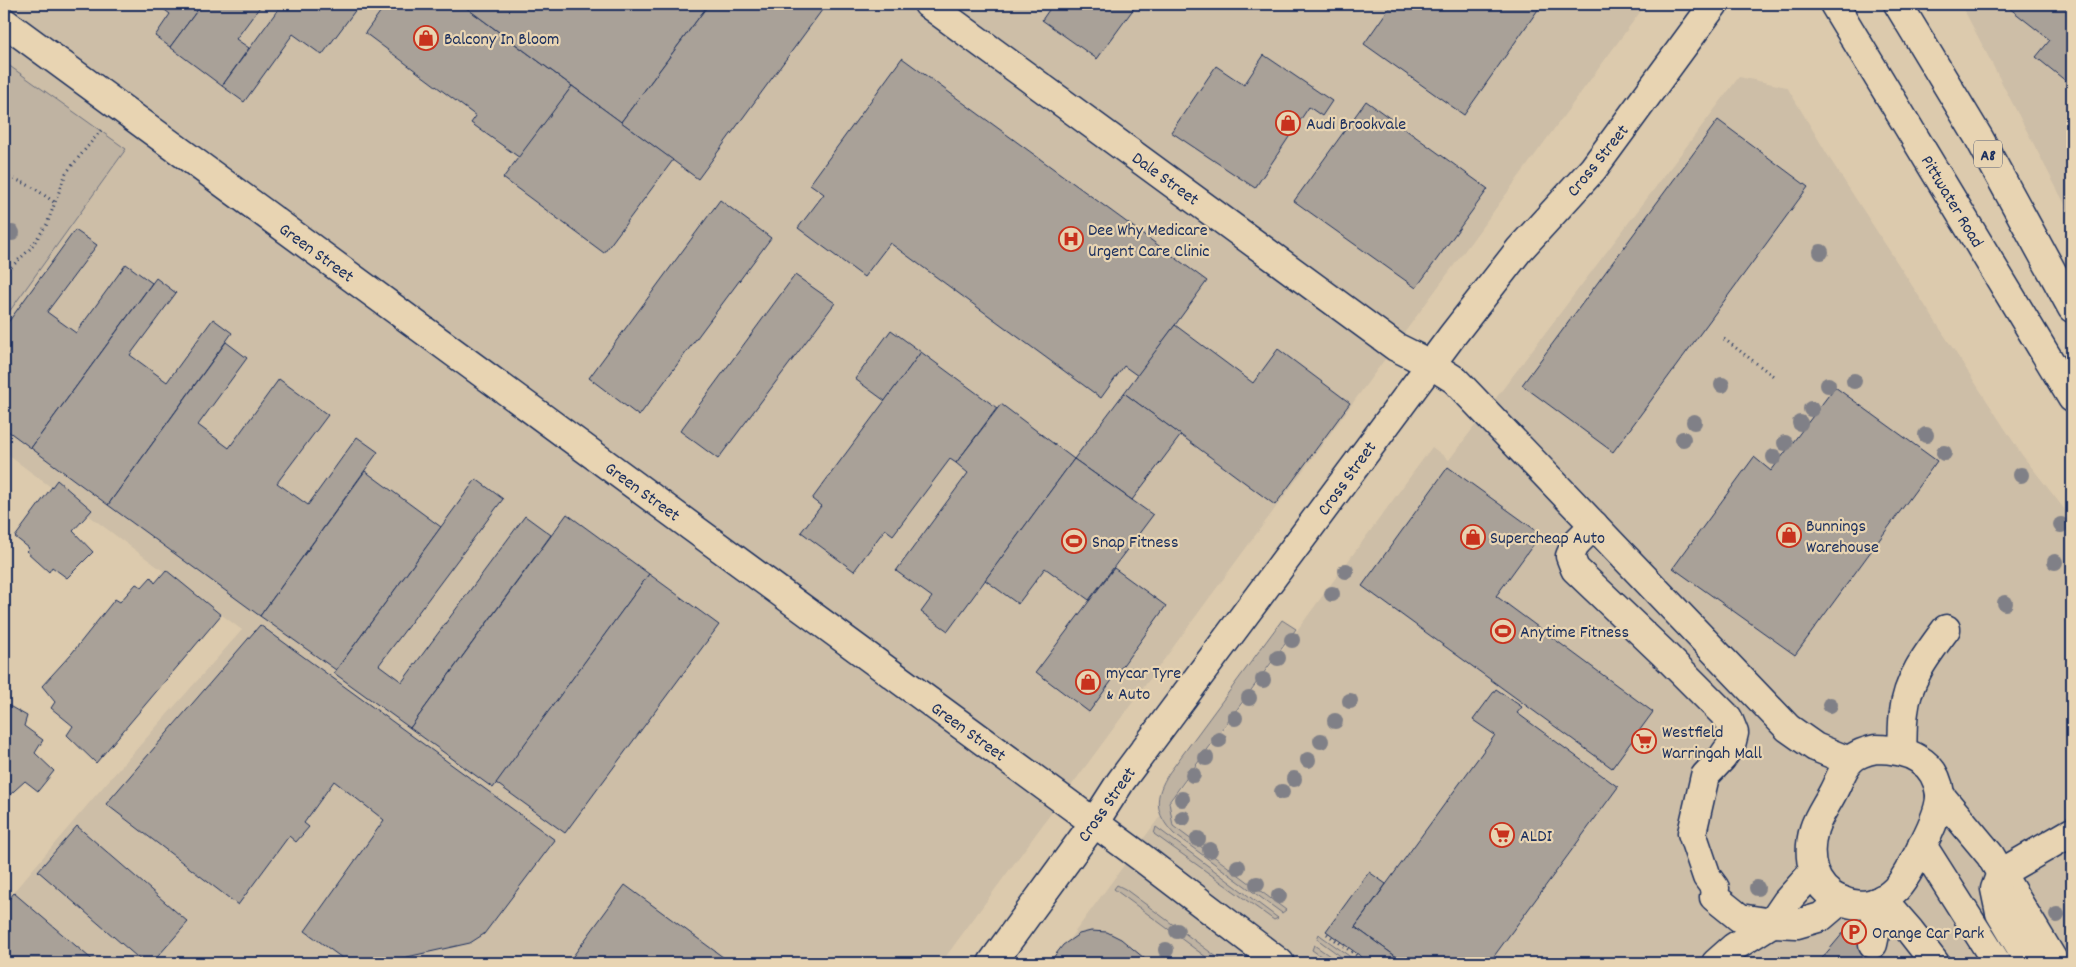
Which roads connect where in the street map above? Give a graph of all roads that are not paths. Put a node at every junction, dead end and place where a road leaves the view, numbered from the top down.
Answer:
1 (928, 4) edge
2 (1714, 4) edge
3 (1834, 4) edge
4 (1898, 4) edge
5 (4, 22) edge
6 (2072, 308) edge
7 (1430, 364) junction
8 (2072, 398) edge
9 (1594, 525) junction
10 (1946, 629) dead end
11 (1902, 751) junction
12 (1849, 761) junction
13 (1940, 795) junction
14 (1094, 823) junction
15 (2072, 832) edge
16 (1922, 845) junction
17 (1813, 872) junction
18 (2001, 873) junction
19 (1841, 900) junction
20 (1879, 901) junction
21 (1772, 923) junction
22 (1873, 944) dead end
23 (992, 963) edge
24 (1280, 963) edge
25 (1716, 963) edge
26 (1935, 963) edge
27 (1996, 963) edge
28 (2030, 963) edge
29 (2055, 963) edge

1 - 7 main road, Dale Street
2 - 7 main road, Cross Street
3 - 8 main road, Pittwater Road
4 - 6 main road, A8
5 - 14 main road, Green Street
7 - 9 main road, Dale Street
7 - 14 main road, Cross Street
9 - 12 main road, Dale Street
9 - 21 main road
10 - 11 main road
11 - 12 main road
11 - 13 main road
12 - 17 main road
13 - 16 main road
13 - 18 main road
14 - 23 main road, Cross Street
14 - 24 main road, Green Street
15 - 18 main road
16 - 20 main road
16 - 27 main road
17 - 19 main road
17 - 21 main road
18 - 28 main road
18 - 29 main road
19 - 20 main road
19 - 21 main road
20 - 22 main road
20 - 26 main road
21 - 25 main road

